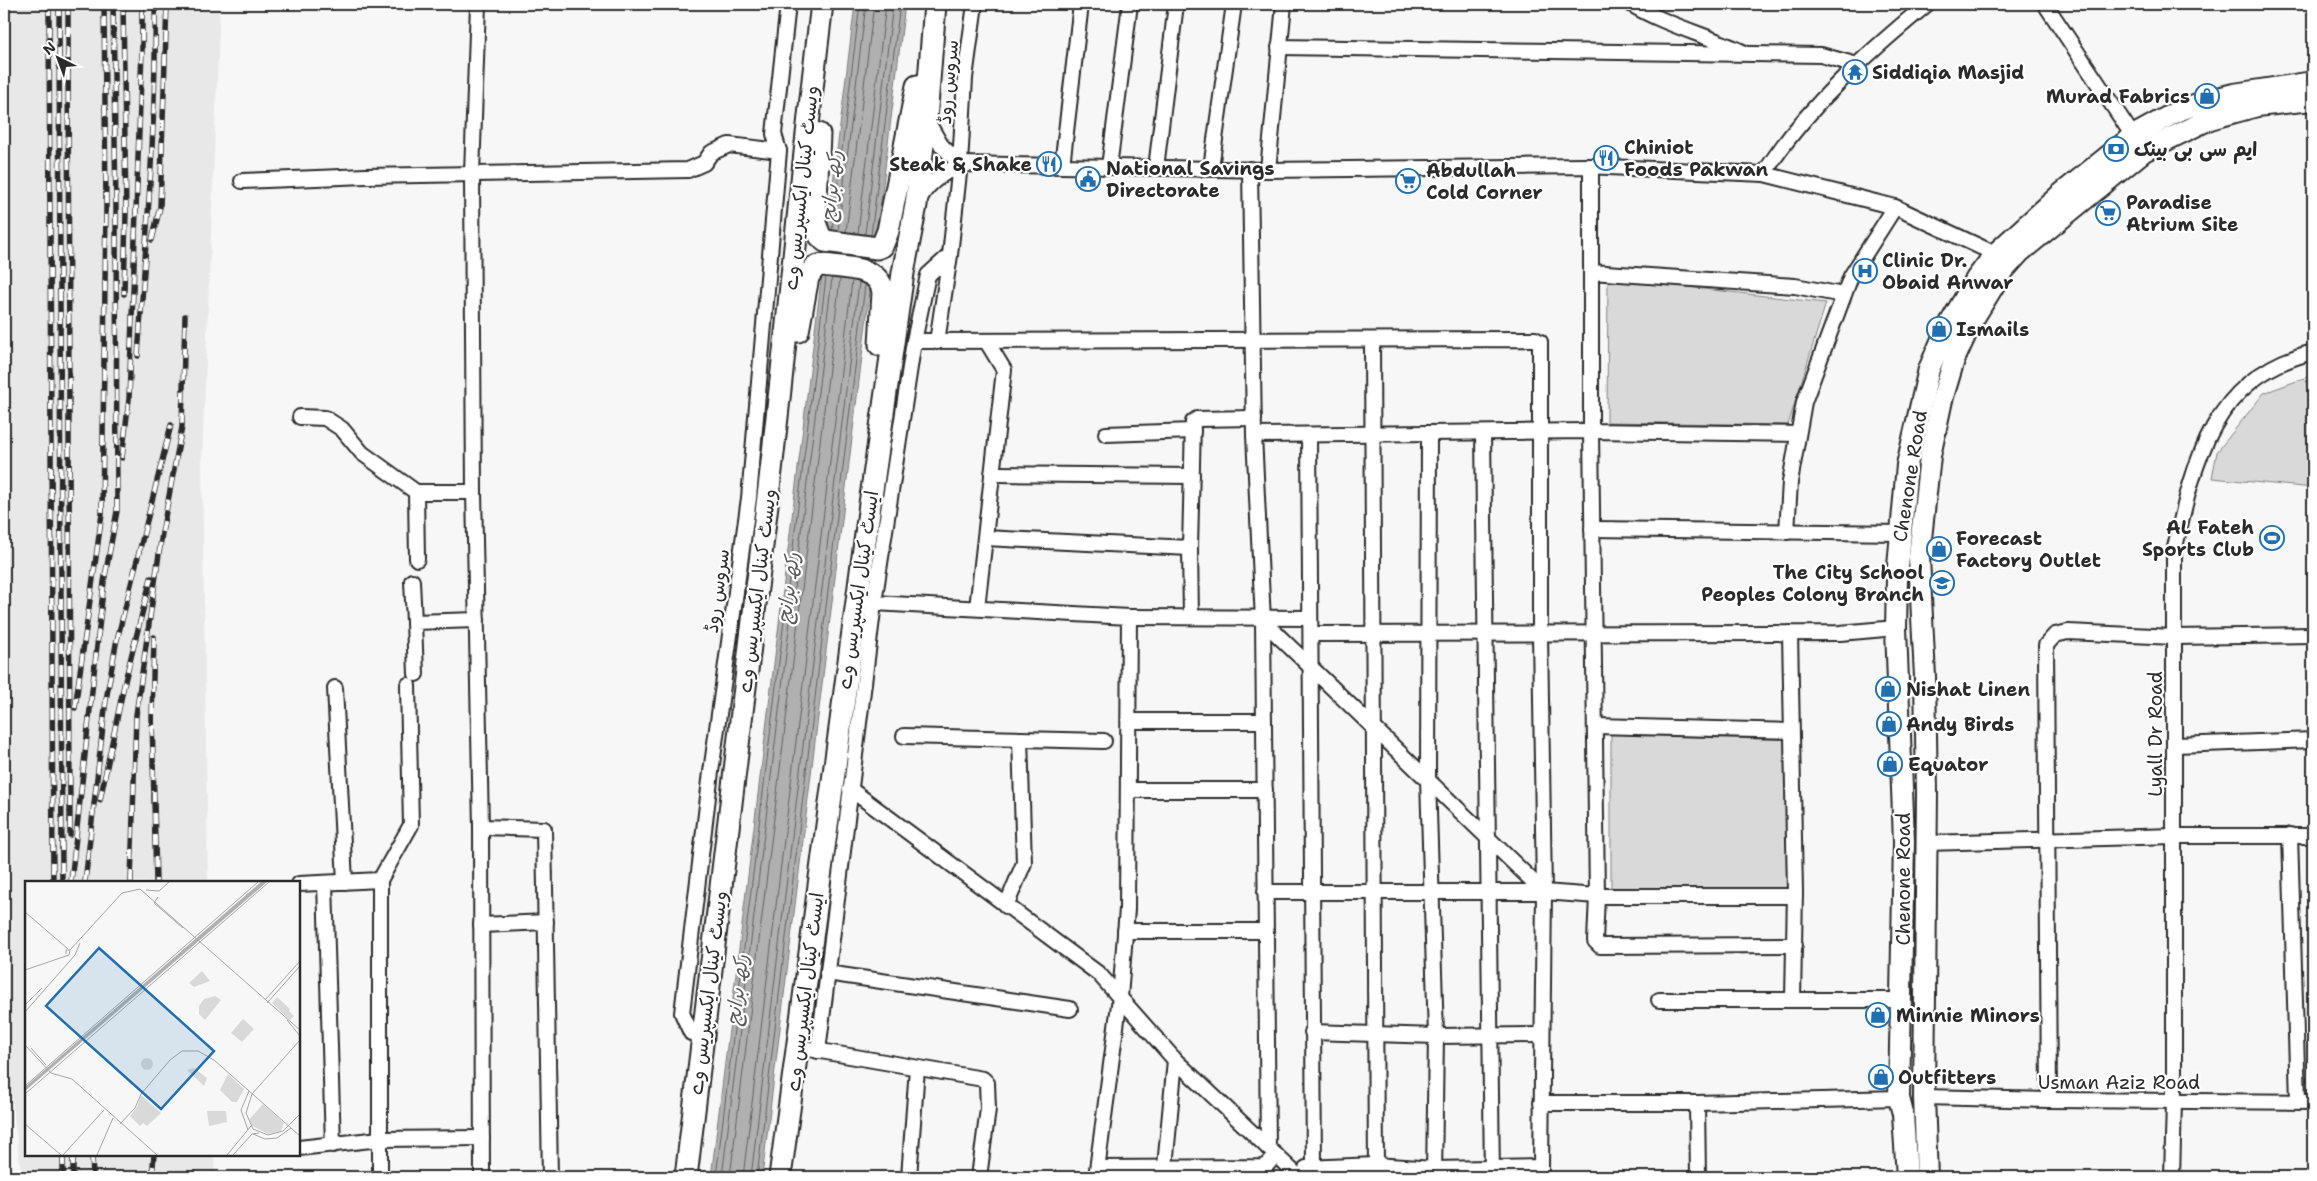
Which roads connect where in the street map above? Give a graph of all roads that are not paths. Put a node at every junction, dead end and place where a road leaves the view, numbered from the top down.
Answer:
1 (478, 4) edge
2 (788, 4) edge
3 (824, 4) edge
4 (934, 4) edge
5 (975, 4) edge
6 (1081, 4) edge
7 (1130, 4) edge
8 (1176, 4) edge
9 (1234, 4) edge
10 (1284, 4) edge
11 (1631, 4) edge
12 (1927, 4) edge
13 (2046, 4) edge
14 (1279, 46) junction
15 (1748, 54) junction
16 (1856, 65) junction
17 (2313, 82) edge
18 (2313, 100) edge
19 (926, 119) junction
20 (2133, 136) junction
21 (779, 151) junction
22 (960, 164) junction
23 (1062, 166) junction
24 (1590, 166) junction
25 (1109, 167) junction
26 (1156, 168) junction
27 (1211, 168) junction
28 (1250, 169) junction
29 (1268, 170) junction
30 (472, 174) junction
31 (1764, 174) junction
32 (242, 181) dead end
33 (916, 206) junction
34 (1895, 207) junction
35 (950, 255) junction
36 (2003, 258) junction
37 (1592, 272) junction
38 (1844, 295) junction
39 (914, 341) junction
40 (1252, 341) junction
41 (1372, 341) junction
42 (937, 342) junction
43 (988, 342) junction
44 (2313, 352) edge
45 (300, 417) dead end
46 (1254, 418) junction
47 (1193, 430) junction
48 (1591, 431) junction
49 (1540, 432) junction
50 (1483, 433) junction
51 (1106, 434) dead end
52 (1373, 434) junction
53 (1798, 434) junction
54 (1254, 435) junction
55 (1309, 435) junction
56 (1429, 435) junction
57 (992, 474) junction
58 (1192, 476) junction
59 (770, 486) junction
60 (416, 492) junction
61 (474, 492) junction
62 (870, 504) junction
63 (1592, 530) junction
64 (1786, 532) junction
65 (1900, 533) junction
66 (985, 538) junction
67 (1190, 548) junction
68 (417, 559) dead end
69 (412, 581) dead end
70 (874, 603) junction
71 (977, 608) junction
72 (1129, 617) junction
73 (1191, 617) junction
74 (1310, 618) junction
75 (1263, 619) junction
76 (477, 620) junction
77 (414, 622) junction
78 (1896, 628) junction
79 (1594, 633) junction
80 (1790, 633) junction
81 (1312, 634) junction
82 (1373, 634) junction
83 (1429, 634) junction
84 (1485, 634) junction
85 (1540, 634) junction
86 (2313, 635) edge
87 (2174, 636) junction
88 (1311, 667) junction
89 (335, 688) dead end
90 (1128, 721) junction
91 (1264, 721) junction
92 (1594, 726) junction
93 (1374, 728) junction
94 (1792, 730) junction
95 (904, 736) dead end
96 (1020, 739) junction
97 (2313, 740) edge
98 (1104, 741) dead end
99 (2175, 745) junction
100 (1428, 779) junction
101 (850, 788) junction
102 (1128, 790) junction
103 (1265, 790) junction
104 (481, 827) junction
105 (2174, 836) junction
106 (2290, 836) junction
107 (2313, 836) edge
108 (1488, 838) junction
109 (2048, 839) junction
110 (1926, 842) junction
111 (380, 880) junction
112 (345, 882) junction
113 (325, 883) junction
114 (300, 884) edge
115 (1265, 892) junction
116 (1311, 892) junction
117 (1374, 892) junction
118 (1489, 892) junction
119 (1544, 892) junction
120 (1433, 894) junction
121 (1597, 896) junction
122 (1795, 896) junction
123 (1006, 906) junction
124 (716, 916) junction
125 (546, 922) junction
126 (481, 924) junction
127 (1125, 930) junction
128 (1265, 931) junction
129 (1795, 945) junction
130 (827, 973) junction
131 (1120, 997) junction
132 (1793, 999) junction
133 (1659, 1000) dead end
134 (1903, 1000) junction
135 (1070, 1008) dead end
136 (1312, 1032) junction
137 (691, 1033) junction
138 (1375, 1035) junction
139 (1490, 1035) junction
140 (1542, 1035) junction
141 (1436, 1036) junction
142 (808, 1049) junction
143 (1175, 1060) junction
144 (917, 1068) junction
145 (1924, 1097) junction
146 (1900, 1098) junction
147 (2050, 1100) junction
148 (2174, 1101) junction
149 (2298, 1102) junction
150 (2313, 1102) edge
151 (1540, 1103) junction
152 (1697, 1103) junction
153 (482, 1138) junction
154 (380, 1139) junction
155 (334, 1145) junction
156 (300, 1148) edge
157 (1272, 1152) junction
158 (1314, 1167) junction
159 (1375, 1171) edge
160 (1097, 1172) edge
161 (1164, 1172) edge
162 (1223, 1172) edge
163 (1265, 1172) edge
164 (1492, 1172) edge
165 (1541, 1172) edge
166 (1295, 1173) edge
167 (1434, 1173) edge
168 (380, 1177) edge
169 (482, 1177) edge
170 (550, 1177) edge
171 (673, 1177) edge
172 (686, 1177) edge
173 (780, 1177) edge
174 (791, 1177) edge
175 (909, 1177) edge
176 (979, 1177) edge
177 (1698, 1177) edge
178 (1907, 1177) edge
179 (1927, 1177) edge
180 (2172, 1177) edge

1 - 30 street
2 - 21 street, سروس روڈ
3 - 4 main road
3 - 59 main road, ویسٹ کینال ایکسپریس وے
4 - 19 main road, ایسٹ کینال ایکسپریس وے
5 - 22 street, سروس روڈ
6 - 23 street
7 - 25 street
8 - 26 street
9 - 27 street
10 - 14 street
11 - 15 street
12 - 16 street
13 - 20 street
14 - 15 street
14 - 29 street
15 - 16 street
16 - 31 street
17 - 20 street, Chenone Road
18 - 36 street, Chenone Road
19 - 22 street
19 - 33 main road, ایسٹ کینال ایکسپریس وے
20 - 36 street, Chenone Road
21 - 30 street
21 - 137 street, سروس روڈ
22 - 23 street
22 - 33 street
22 - 35 street, سروس روڈ
23 - 25 street
24 - 29 street
24 - 31 street
24 - 37 street
25 - 26 street
26 - 27 street
27 - 28 street
28 - 29 street
28 - 40 street
30 - 32 street
30 - 61 street
31 - 34 street
33 - 62 main road, ایسٹ کینال ایکسپریس وے
34 - 36 street
34 - 38 street
35 - 39 street
35 - 42 street, سروس روڈ
36 - 65 street, Chenone Road
36 - 110 street, Chenone Road
37 - 38 street
37 - 48 street
38 - 53 street
39 - 42 street
39 - 70 street
40 - 41 street
40 - 43 street
40 - 46 street
41 - 49 street
41 - 52 street
42 - 43 street
43 - 57 street
44 - 87 street, Lyall Dr Road
45 - 60 street
46 - 47 street
46 - 54 street
47 - 51 street
47 - 58 street
48 - 49 street
48 - 53 street
48 - 63 street
49 - 50 street
49 - 85 street
50 - 56 street
50 - 84 street
52 - 55 street
52 - 56 street
52 - 82 street
53 - 64 street
54 - 55 street
54 - 75 street
55 - 74 street
56 - 83 street
57 - 58 street
57 - 66 street
58 - 67 street
59 - 62 main road
59 - 124 main road, ویسٹ کینال ایکسپریس وے
60 - 61 street
60 - 68 street
61 - 76 street
62 - 142 main road, ایسٹ کینال ایکسپریس وے
63 - 64 street
63 - 79 street
64 - 65 street
65 - 78 street, Chenone Road
66 - 67 street
66 - 71 street
67 - 73 street
69 - 77 street
70 - 71 street
70 - 101 street
71 - 72 street
72 - 73 street
72 - 90 street
73 - 75 street
74 - 75 street
74 - 81 street
75 - 88 street
75 - 91 street
76 - 77 street
76 - 104 street
77 - 111 street
78 - 80 street
78 - 134 street, Chenone Road
79 - 80 street
79 - 85 street
79 - 92 street
80 - 94 street
81 - 82 street
81 - 88 street
82 - 83 street
82 - 93 street
83 - 84 street
83 - 100 street
84 - 85 street
84 - 108 street
85 - 119 street
86 - 87 street
87 - 99 street, Lyall Dr Road
87 - 109 street
88 - 93 street
88 - 116 street
89 - 112 street
90 - 91 street
90 - 102 street
91 - 103 street
92 - 94 street
92 - 121 street
93 - 100 street
93 - 117 street
94 - 122 street
95 - 96 street
96 - 98 street
96 - 123 street
97 - 99 street
99 - 105 street, Lyall Dr Road
100 - 108 street
100 - 120 street
101 - 123 street
101 - 130 street
102 - 103 street
102 - 127 street
103 - 115 street
104 - 125 street
104 - 126 street
105 - 106 street
105 - 109 street
105 - 148 street, Lyall Dr Road
106 - 107 street
106 - 149 street
108 - 118 street
108 - 119 street
109 - 110 street
109 - 147 street
110 - 145 street, Chenone Road
111 - 112 street
111 - 154 street
112 - 113 street
113 - 114 street
113 - 155 street
115 - 116 street
115 - 128 street
116 - 117 street
116 - 136 street
117 - 120 street
117 - 138 street
118 - 119 street
118 - 120 street
118 - 139 street
119 - 121 street
119 - 140 street
120 - 141 street
121 - 122 street
121 - 129 street
122 - 129 street
123 - 131 street
124 - 137 main road
124 - 172 main road, ویسٹ کینال ایکسپریس وے
125 - 126 street
125 - 170 street
126 - 153 street
127 - 128 street
127 - 131 street
128 - 157 street
129 - 132 street
130 - 135 street
130 - 142 street
131 - 143 street
131 - 160 street
132 - 133 street
132 - 134 street
134 - 146 street, Chenone Road
136 - 138 street
136 - 158 street
137 - 171 main road
138 - 141 street
138 - 159 street
139 - 140 street
139 - 141 street
139 - 164 street
140 - 151 street
141 - 167 street
142 - 144 street
142 - 173 main road, ایسٹ کینال ایکسپریس وے
142 - 174 main road
143 - 157 street
143 - 161 street
144 - 175 street
144 - 176 street
145 - 147 street, Usman Aziz Road
145 - 179 street, Chenone Road
146 - 152 street
146 - 178 street, Chenone Road
147 - 148 street, Usman Aziz Road
148 - 149 street, Usman Aziz Road
148 - 180 street, Lyall Dr Road
149 - 150 street, Usman Aziz Road
151 - 152 street
151 - 165 street
152 - 177 street
153 - 154 street
153 - 169 street
154 - 155 street
154 - 168 street
155 - 156 street
157 - 163 street
157 - 166 street
158 - 159 street
158 - 166 street
159 - 167 street
160 - 161 street
161 - 162 street
162 - 163 street
164 - 165 street
164 - 167 street

